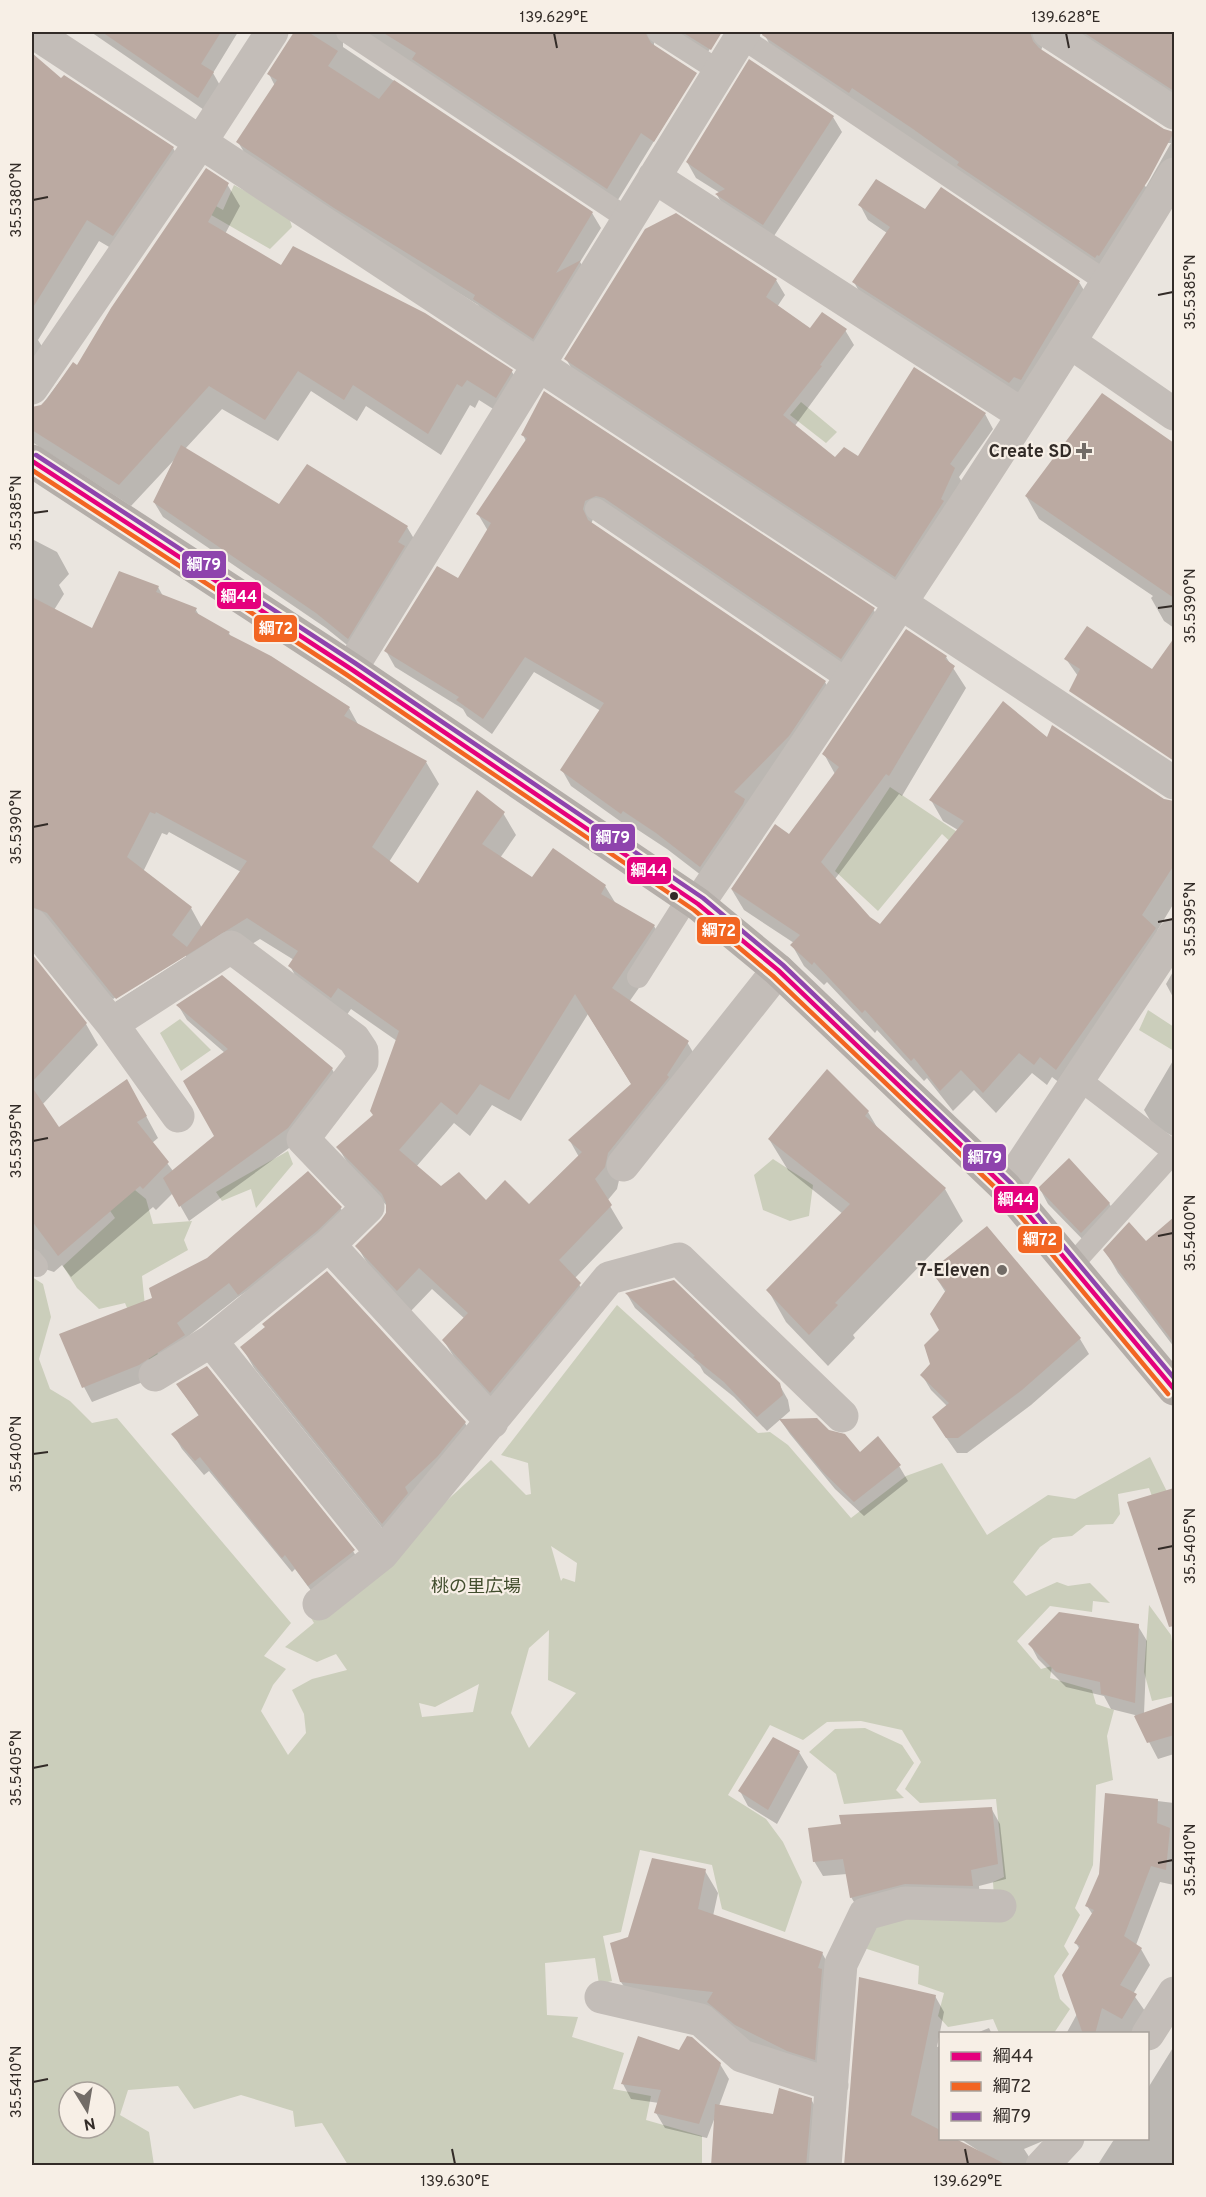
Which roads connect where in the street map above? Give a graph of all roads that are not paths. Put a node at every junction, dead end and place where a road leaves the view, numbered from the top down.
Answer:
1 (33, 32) edge
2 (272, 32) edge
3 (347, 32) edge
4 (658, 32) edge
5 (1049, 32) edge
6 (742, 34) edge
7 (719, 72) junction
8 (1174, 113) edge
9 (200, 143) junction
10 (1174, 174) edge
11 (654, 177) junction
12 (628, 219) junction
13 (1108, 283) junction
14 (1071, 343) junction
15 (538, 365) junction
16 (32, 388) edge
17 (1174, 414) edge
18 (1023, 415) junction
19 (32, 461) edge
20 (596, 509) dead end
21 (902, 604) junction
22 (351, 669) junction
23 (850, 681) junction
24 (1174, 783) edge
25 (693, 901) junction
26 (32, 925) edge
27 (1174, 934) edge
28 (778, 970) junction
29 (638, 977) dead end
30 (111, 1024) junction
31 (1079, 1079) junction
32 (178, 1116) dead end
33 (1174, 1152) edge
34 (623, 1165) dead end
35 (1006, 1188) junction
36 (329, 1245) junction
37 (1072, 1265) junction
38 (211, 1341) junction
39 (155, 1375) dead end
40 (1174, 1389) edge
41 (842, 1416) dead end
42 (492, 1422) junction
43 (382, 1554) junction
44 (319, 1604) dead end
45 (1000, 1906) dead end
46 (1174, 1993) edge
47 (600, 1996) dead end
48 (1149, 2032) edge
49 (832, 2085) junction
50 (1067, 2140) edge
51 (825, 2166) edge
52 (1042, 2166) edge

1 - 9 street
2 - 9 street
3 - 12 lane
4 - 7 lane
5 - 8 street
6 - 7 street
6 - 13 lane
7 - 11 street
9 - 15 street
9 - 16 street
10 - 13 street
11 - 12 street
11 - 18 street
12 - 15 street
13 - 14 street
14 - 17 street
14 - 18 street
15 - 21 street
15 - 22 street
18 - 21 street
19 - 22 main road
20 - 23 lane
21 - 23 street
21 - 24 street
22 - 25 main road
23 - 25 street
25 - 28 main road
25 - 29 lane
26 - 30 street
27 - 31 street
28 - 34 street
28 - 35 main road
30 - 32 street
30 - 36 street
31 - 33 lane
31 - 35 street
33 - 37 lane
35 - 37 main road
36 - 38 street
36 - 42 street
37 - 40 main road
38 - 39 street
38 - 43 street
41 - 42 street
42 - 43 street
43 - 44 street
45 - 49 street
46 - 48 street
47 - 49 street
49 - 51 street
50 - 52 street

